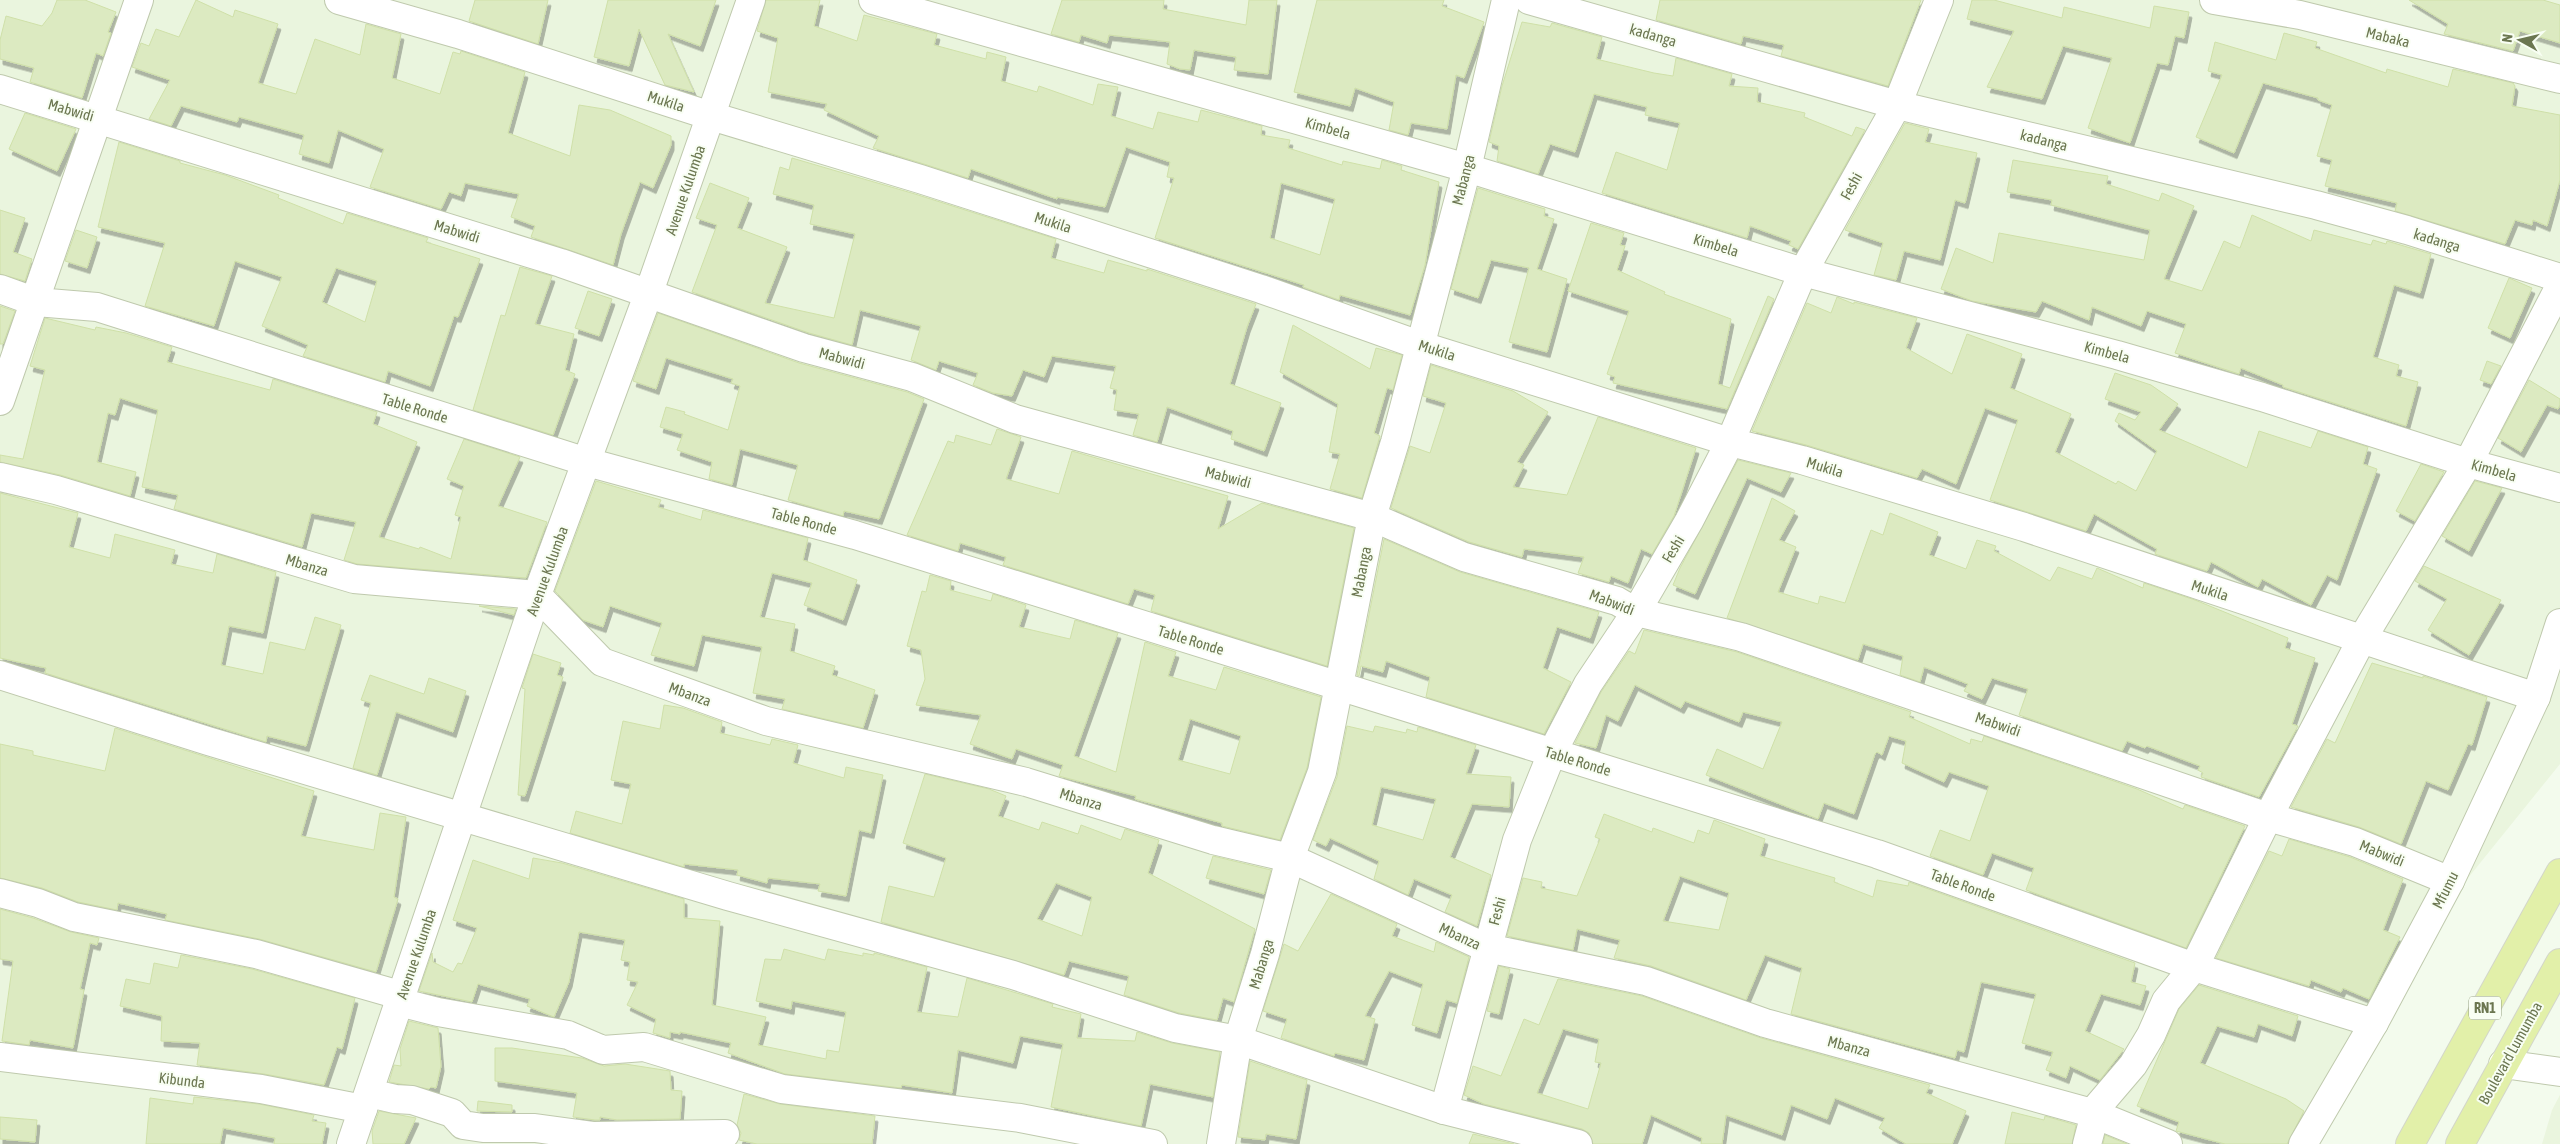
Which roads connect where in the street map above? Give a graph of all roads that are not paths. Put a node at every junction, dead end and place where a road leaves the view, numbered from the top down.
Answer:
1 (139, 0) edge
2 (339, 0) edge
3 (751, 0) edge
4 (873, 0) edge
5 (1506, 0) edge
6 (1529, 0) edge
7 (1939, 0) edge
8 (2214, 0) edge
9 (2560, 79) edge
10 (0, 89) edge
11 (1897, 104) junction
12 (711, 116) junction
13 (98, 118) junction
14 (1468, 168) junction
15 (1803, 272) junction
16 (2560, 278) edge
17 (2560, 286) edge
18 (0, 289) edge
19 (648, 295) junction
20 (36, 302) junction
21 (1419, 345) junction
22 (0, 401) edge
23 (1730, 442) junction
24 (587, 462) junction
25 (2468, 463) junction
26 (0, 477) edge
27 (2560, 488) edge
28 (1372, 517) junction
29 (537, 596) junction
30 (1636, 612) junction
31 (2560, 623) edge
32 (2362, 639) junction
33 (0, 675) edge
34 (1338, 686) junction
35 (2536, 697) junction
36 (1552, 753) junction
37 (460, 817) junction
38 (2268, 817) junction
39 (1290, 858) junction
40 (2560, 873) edge
41 (2450, 881) junction
42 (0, 893) edge
43 (1487, 948) junction
44 (2560, 963) edge
45 (2194, 967) junction
46 (401, 999) junction
47 (2374, 1023) junction
48 (1238, 1040) junction
49 (0, 1057) edge
50 (2503, 1064) junction
51 (2556, 1071) edge
52 (366, 1101) junction
53 (1444, 1110) junction
54 (2092, 1113) junction
55 (724, 1134) dead end
56 (352, 1144) edge
57 (1153, 1144) edge
58 (1221, 1144) edge
59 (1578, 1144) edge
60 (2087, 1144) edge
61 (2168, 1144) edge
62 (2303, 1144) edge
63 (2410, 1144) edge
64 (2460, 1144) edge

1 - 13 street
2 - 12 street, Mukila
3 - 12 street, Avenue Kulumba
4 - 14 street, Kimbela
5 - 14 street, Mabanga
6 - 11 street, kadanga
7 - 11 street, Feshi
8 - 9 street, Mabaka
10 - 13 street, Mabwidi
11 - 15 street, Feshi
11 - 16 street, kadanga
12 - 19 street, Avenue Kulumba
12 - 21 street, Mukila
13 - 19 street, Mabwidi
13 - 20 street
14 - 15 street, Kimbela
14 - 21 street, Mabanga
15 - 23 street, Feshi
15 - 25 street, Kimbela
17 - 25 street
18 - 20 street, Table Ronde
19 - 24 street, Avenue Kulumba
19 - 28 street, Mabwidi
20 - 22 street
20 - 24 street, Table Ronde
21 - 23 street, Mukila
21 - 28 street, Mabanga
23 - 30 street, Feshi
23 - 32 street, Mukila
24 - 29 street, Avenue Kulumba
24 - 34 street, Table Ronde
25 - 27 street, Kimbela
25 - 32 street
26 - 29 street, Mbanza
28 - 30 street, Mabwidi
28 - 34 street, Mabanga
29 - 37 street, Avenue Kulumba
29 - 39 street, Mbanza
30 - 36 street, Feshi
30 - 38 street, Mabwidi
31 - 35 street, Mfumu
32 - 35 street, Mukila
32 - 38 street
33 - 37 street
34 - 36 street, Table Ronde
34 - 39 street, Mabanga
35 - 41 street, Mfumu
36 - 43 street, Feshi
36 - 45 street, Table Ronde
37 - 46 street, Avenue Kulumba
37 - 48 street
38 - 41 street, Mabwidi
38 - 45 street
39 - 43 street, Mbanza
39 - 48 street, Mabanga
40 - 63 highway, RN1
41 - 47 street, Mfumu
42 - 46 street
43 - 53 street, Feshi
43 - 54 street, Mbanza
44 - 50 highway, Boulevard Lumumba
45 - 47 street, Table Ronde
45 - 54 street
46 - 52 street, Avenue Kulumba
46 - 57 street
47 - 62 street, Mfumu
48 - 53 street
48 - 58 street, Mabanga
49 - 52 street, Kibunda
50 - 51 street
50 - 64 highway, Boulevard Lumumba
52 - 55 street, Kibunda
52 - 56 street, Avenue Kulumba
53 - 59 street
54 - 60 street
54 - 61 street, Mbanza

